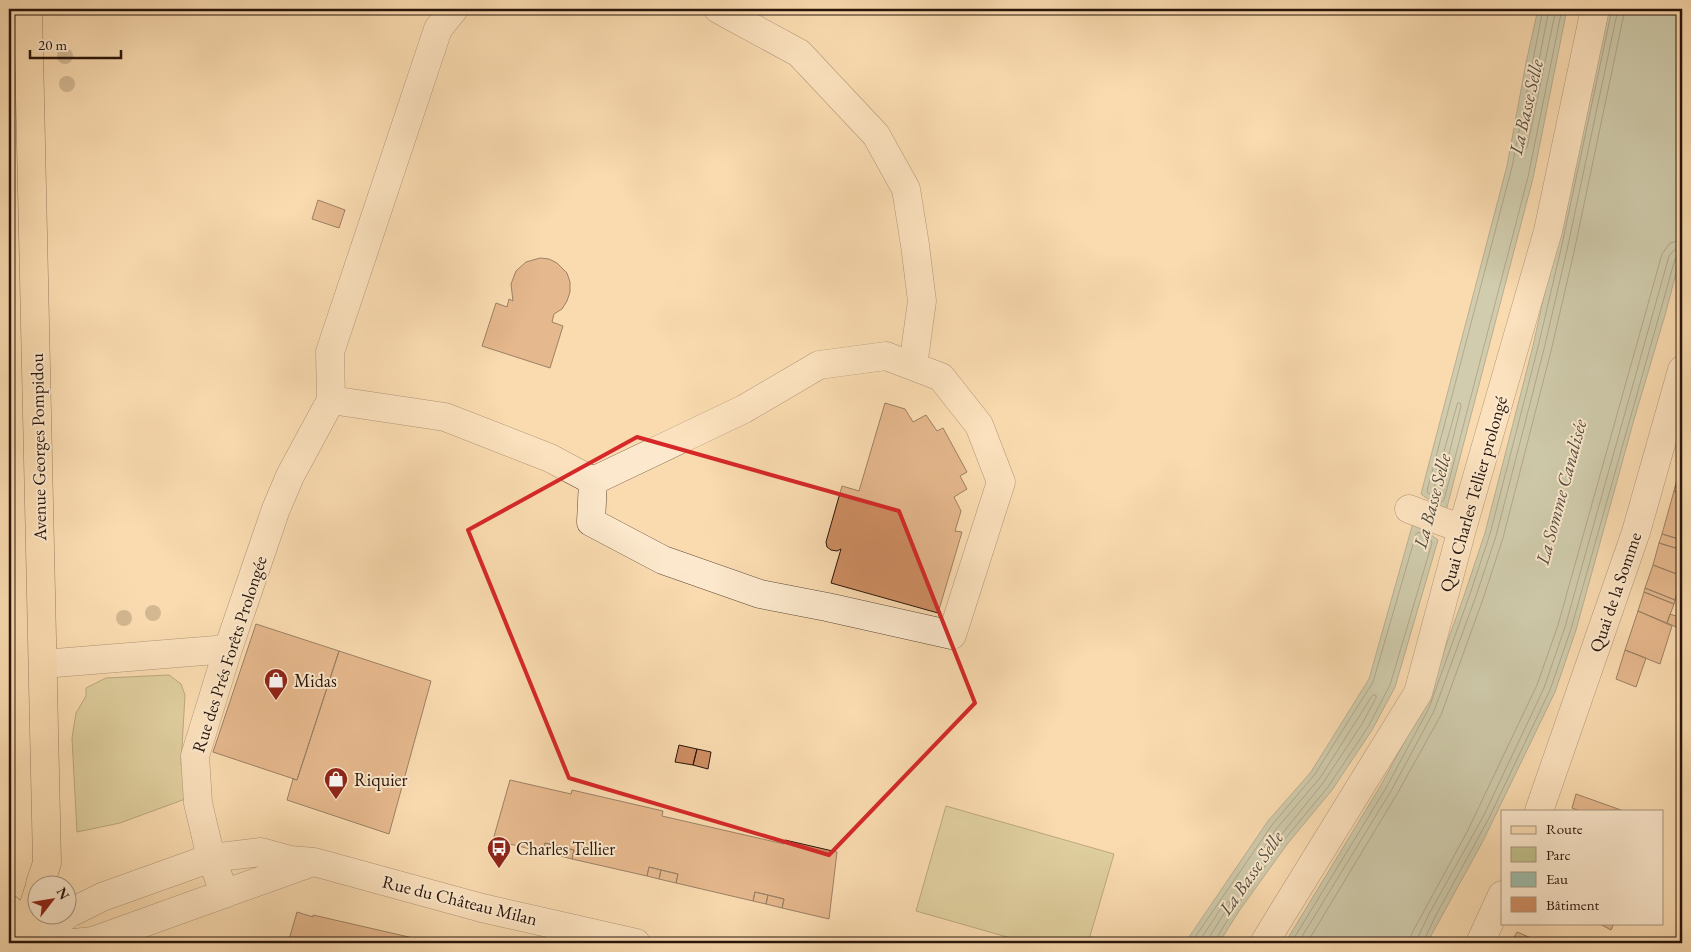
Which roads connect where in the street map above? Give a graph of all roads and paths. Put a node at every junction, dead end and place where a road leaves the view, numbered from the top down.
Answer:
1 (28, 9) edge
2 (454, 9) edge
3 (718, 9) edge
4 (1595, 9) edge
5 (913, 366) junction
6 (1682, 370) edge
7 (331, 400) junction
8 (593, 481) junction
9 (1409, 509) dead end
10 (1462, 529) junction
11 (228, 649) junction
12 (43, 664) junction
13 (1540, 810) edge
14 (211, 858) junction
15 (314, 862) junction
16 (43, 874) edge
17 (225, 894) junction
18 (1501, 898) edge
19 (9, 909) edge
20 (28, 920) edge
21 (20, 943) edge
22 (28, 943) edge
23 (74, 943) edge
24 (636, 943) edge
25 (1264, 943) edge
26 (1480, 943) edge

1 - 12 main road, Avenue Georges Pompidou
2 - 7 street
3 - 5 street
4 - 10 street, Quai Charles Tellier prolongé
5 - 8 street
5 - 8 street
6 - 13 street, Quai de la Somme
7 - 8 street
7 - 11 street, Rue des Prés Forêts Prolongée
9 - 10 street
10 - 25 street, Quai Charles Tellier prolongé
11 - 12 street
11 - 14 street, Rue des Prés Forêts Prolongée
12 - 16 main road, Avenue Georges Pompidou
14 - 15 street, Rue du Château Milan
14 - 17 street, Rue des Prés Forêts Prolongée
14 - 22 street, Rue du Château Milan
15 - 17 street
15 - 24 street, Rue du Château Milan
17 - 23 street
18 - 26 street
19 - 21 main road
20 - 21 main road

